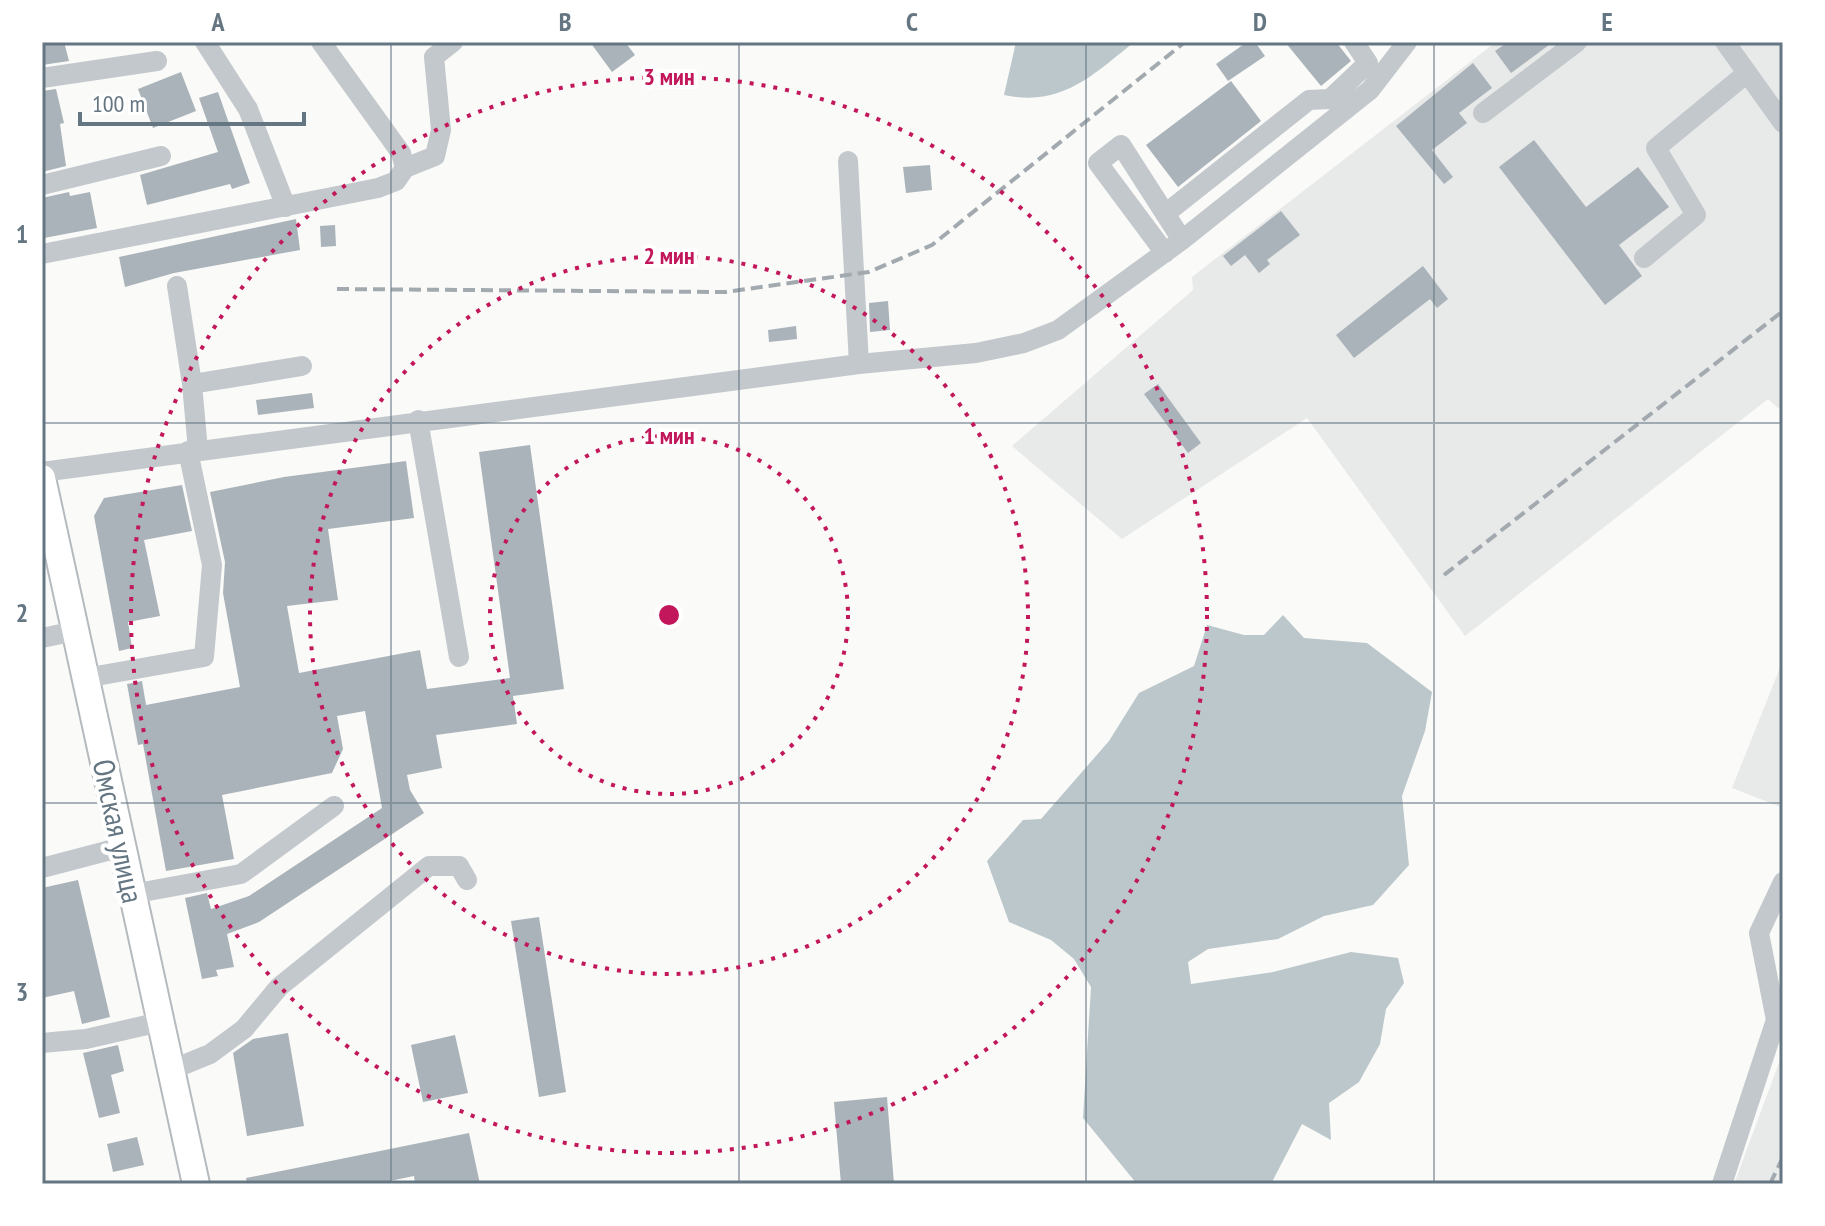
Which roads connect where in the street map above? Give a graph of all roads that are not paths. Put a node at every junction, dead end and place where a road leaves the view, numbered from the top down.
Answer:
1 (205, 42) edge
2 (321, 42) edge
3 (453, 42) edge
4 (1354, 42) edge
5 (1407, 42) edge
6 (1577, 42) edge
7 (1725, 42) edge
8 (157, 61) dead end
9 (1747, 73) junction
10 (42, 78) edge
11 (1483, 113) dead end
12 (1783, 123) edge
13 (161, 156) dead end
14 (848, 161) dead end
15 (405, 168) junction
16 (42, 185) edge
17 (286, 207) junction
18 (1165, 214) junction
19 (1182, 240) junction
20 (1165, 253) junction
21 (42, 254) edge
22 (1644, 258) dead end
23 (177, 286) dead end
24 (859, 364) junction
25 (302, 366) dead end
26 (192, 384) junction
27 (418, 420) junction
28 (193, 450) junction
29 (42, 472) edge
30 (42, 478) edge
31 (75, 631) junction
32 (42, 638) edge
33 (459, 657) dead end
34 (85, 678) junction
35 (334, 806) dead end
36 (122, 847) junction
37 (42, 868) edge
38 (467, 880) dead end
39 (1783, 882) edge
40 (132, 894) junction
41 (160, 1022) junction
42 (42, 1043) edge
43 (171, 1070) junction
44 (196, 1184) edge
45 (1722, 1184) edge

1 - 17 lane
2 - 15 lane
3 - 15 lane
4 - 18 lane
5 - 19 lane
6 - 11 lane
7 - 9 lane
8 - 10 lane
9 - 12 lane
9 - 22 lane
13 - 16 lane
14 - 24 lane
15 - 17 lane
17 - 21 lane
18 - 19 lane
18 - 20 lane
19 - 20 lane
20 - 24 lane
23 - 26 lane
24 - 27 lane
25 - 26 lane
26 - 28 lane
27 - 28 lane
27 - 33 lane
28 - 29 lane
28 - 34 lane
30 - 31 main road, Омская улица
31 - 32 lane
31 - 34 main road, Омская улица
34 - 36 main road, Омская улица
35 - 40 lane
36 - 37 lane
36 - 40 main road, Омская улица
38 - 43 lane
39 - 45 lane
40 - 41 main road, Омская улица
41 - 42 lane
41 - 43 main road, Омская улица
43 - 44 main road, Омская улица

